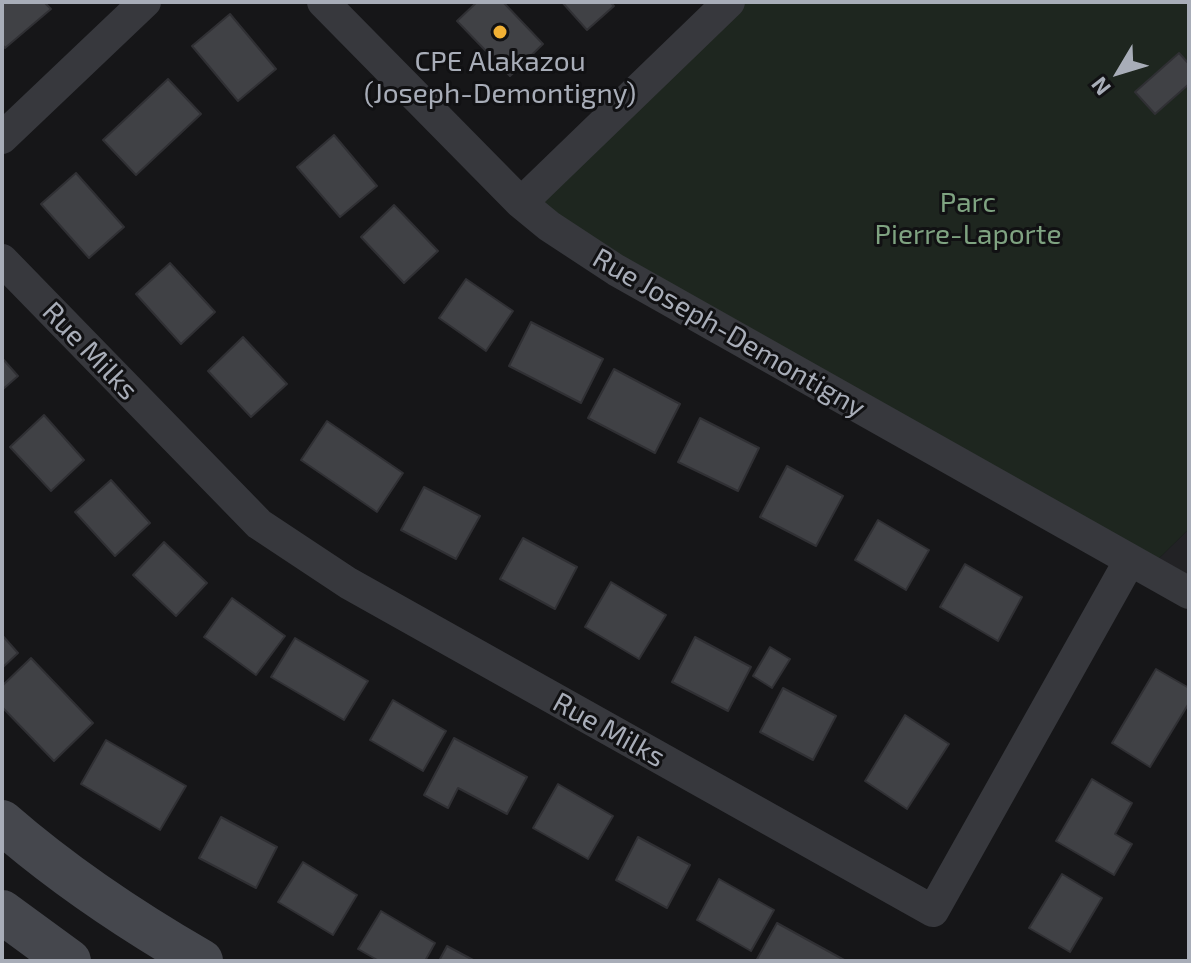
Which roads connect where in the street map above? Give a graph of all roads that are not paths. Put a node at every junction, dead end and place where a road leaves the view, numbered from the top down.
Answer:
1 (145, 2) edge
2 (323, 2) edge
3 (729, 2) edge
4 (2, 138) edge
5 (521, 203) junction
6 (2, 260) edge
7 (1130, 560) junction
8 (1189, 593) edge
9 (2, 822) edge
10 (2, 912) edge
11 (69, 961) edge
12 (201, 961) edge

1 - 4 street
2 - 5 street, Rue Joseph-Demontigny
3 - 5 street
5 - 7 street, Rue Joseph-Demontigny
6 - 7 street, Rue Milks
7 - 8 street, Rue Joseph-Demontigny
9 - 12 main road
10 - 11 main road

